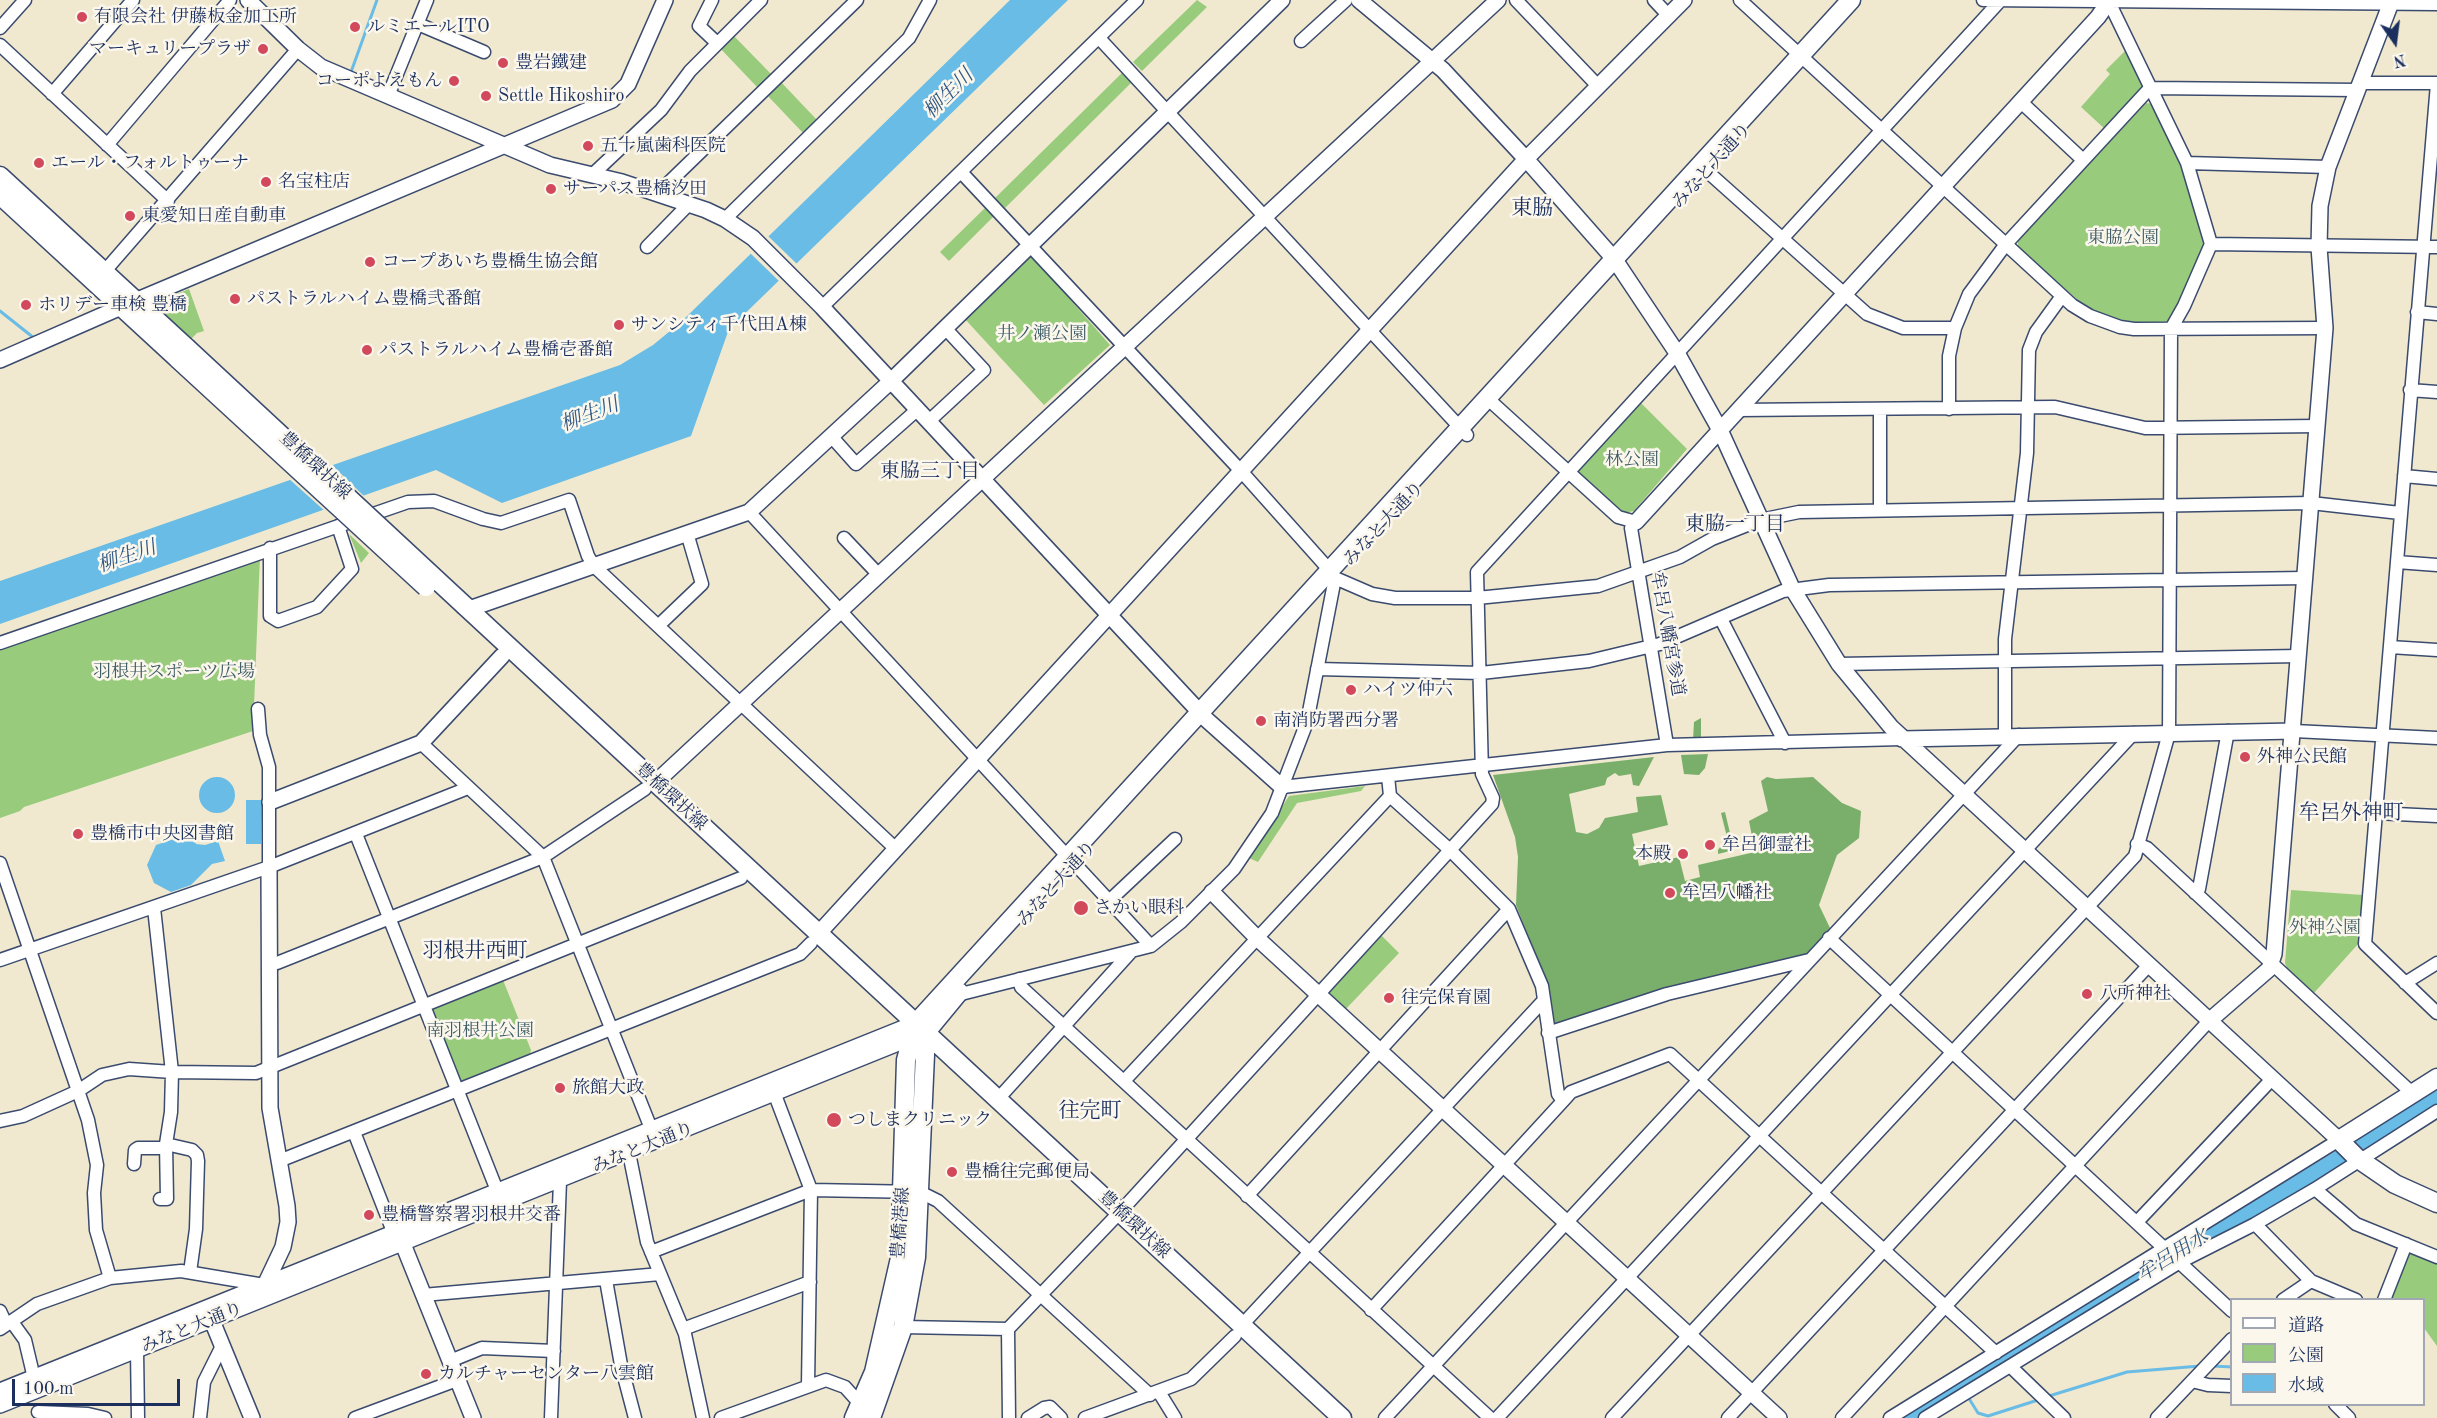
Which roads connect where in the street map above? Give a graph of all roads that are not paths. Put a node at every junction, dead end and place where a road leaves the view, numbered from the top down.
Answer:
1 (25, 0) edge
2 (133, 0) edge
3 (230, 0) edge
4 (248, 0) edge
5 (427, 0) edge
6 (666, 0) edge
7 (712, 0) edge
8 (760, 0) edge
9 (857, 0) edge
10 (930, 0) edge
11 (1137, 0) edge
12 (1282, 0) edge
13 (1346, 0) edge
14 (1359, 0) edge
15 (1498, 0) edge
16 (1516, 0) edge
17 (1654, 0) edge
18 (1684, 0) edge
19 (1740, 0) edge
20 (1851, 0) edge
21 (1864, 0) edge
22 (1983, 0) edge
23 (2000, 1) edge
24 (2109, 1) edge
25 (2391, 2) edge
26 (2437, 4) edge
27 (1669, 15) junction
28 (418, 24) junction
29 (0, 28) edge
30 (1098, 38) junction
31 (1301, 41) dead end
32 (717, 43) junction
33 (0, 45) edge
34 (298, 49) junction
35 (484, 52) dead end
36 (1432, 59) junction
37 (1802, 59) junction
38 (2437, 84) edge
39 (1598, 86) junction
40 (2360, 87) junction
41 (2150, 88) junction
42 (52, 94) junction
43 (388, 96) junction
44 (2020, 101) junction
45 (1168, 111) junction
46 (1881, 129) junction
47 (107, 145) junction
48 (509, 145) junction
49 (1526, 159) junction
50 (2083, 160) junction
51 (2187, 163) junction
52 (2433, 164) edge
53 (2328, 167) junction
54 (1704, 168) junction
55 (961, 172) junction
56 (592, 175) junction
57 (0, 176) edge
58 (1942, 185) junction
59 (657, 194) junction
60 (0, 195) edge
61 (168, 201) junction
62 (688, 205) junction
63 (1265, 216) junction
64 (725, 219) junction
65 (1781, 238) junction
66 (2006, 244) junction
67 (2211, 244) junction
68 (1030, 245) junction
69 (647, 247) dead end
70 (2319, 247) junction
71 (2422, 247) junction
72 (2437, 247) edge
73 (1618, 265) junction
74 (104, 272) junction
75 (1842, 294) junction
76 (2062, 296) junction
77 (128, 304) junction
78 (822, 307) junction
79 (2417, 312) junction
80 (2437, 314) edge
81 (945, 328) junction
82 (1955, 328) junction
83 (2325, 328) junction
84 (1371, 329) junction
85 (2171, 329) junction
86 (1125, 346) junction
87 (1677, 353) junction
88 (0, 360) edge
89 (891, 381) junction
90 (2410, 390) junction
91 (2437, 392) edge
92 (1491, 401) junction
93 (2028, 407) junction
94 (918, 409) junction
95 (1880, 409) junction
96 (1949, 409) junction
97 (1738, 410) junction
98 (929, 421) junction
99 (2318, 426) junction
100 (2169, 427) junction
101 (1720, 430) junction
102 (1463, 431) junction
103 (831, 436) junction
104 (1241, 471) junction
105 (1568, 471) junction
106 (2404, 476) junction
107 (982, 478) junction
108 (2437, 479) edge
109 (2311, 503) junction
110 (2169, 505) junction
111 (2022, 507) junction
112 (1880, 510) junction
113 (749, 512) junction
114 (2400, 513) junction
115 (1760, 520) junction
116 (1633, 525) junction
117 (338, 526) junction
118 (687, 534) junction
119 (844, 538) dead end
120 (270, 548) junction
121 (2397, 562) junction
122 (2437, 565) edge
123 (594, 566) junction
124 (1332, 573) junction
125 (1638, 573) junction
126 (879, 575) junction
127 (2305, 578) junction
128 (2169, 580) junction
129 (2010, 582) junction
130 (1792, 588) junction
131 (1477, 598) junction
132 (464, 610) junction
133 (840, 612) junction
134 (1109, 615) junction
135 (1721, 619) junction
136 (658, 626) junction
137 (0, 643) edge
138 (1651, 647) junction
139 (2390, 647) junction
140 (2437, 650) edge
141 (502, 656) junction
142 (2299, 656) junction
143 (2168, 657) junction
144 (2004, 660) junction
145 (1839, 664) junction
146 (1317, 669) junction
147 (1481, 673) junction
148 (741, 704) junction
149 (258, 708) dead end
150 (1203, 716) junction
151 (2228, 731) junction
152 (2294, 731) junction
153 (2134, 733) junction
154 (2169, 733) junction
155 (2012, 735) junction
156 (2382, 735) junction
157 (2437, 738) edge
158 (1902, 739) junction
159 (421, 743) junction
160 (1785, 743) junction
161 (1667, 745) junction
162 (978, 758) junction
163 (1482, 767) junction
164 (1388, 776) junction
165 (650, 786) junction
166 (1282, 787) junction
167 (468, 788) junction
168 (1963, 794) junction
169 (1390, 796) junction
170 (270, 802) junction
171 (2376, 813) junction
172 (2437, 816) edge
173 (356, 834) junction
174 (1175, 839) dead end
175 (2137, 844) junction
176 (896, 849) junction
177 (1450, 850) junction
178 (2024, 850) junction
179 (543, 857) junction
180 (1071, 861) junction
181 (0, 863) edge
182 (269, 867) junction
183 (741, 878) junction
184 (1212, 892) junction
185 (2195, 893) junction
186 (1109, 901) junction
187 (2086, 908) junction
188 (154, 909) junction
189 (1509, 909) junction
190 (389, 918) junction
191 (815, 938) junction
192 (1257, 938) junction
193 (1829, 938) junction
194 (578, 943) junction
195 (1151, 946) junction
196 (29, 950) junction
197 (1130, 952) junction
198 (0, 960) edge
199 (1809, 960) junction
200 (269, 963) junction
201 (2437, 963) edge
202 (2272, 964) junction
203 (2149, 965) junction
204 (1018, 979) junction
205 (2405, 983) junction
206 (957, 994) junction
207 (1318, 994) junction
208 (1891, 995) junction
209 (1544, 1000) junction
210 (422, 1005) junction
211 (2437, 1013) edge
212 (2209, 1021) junction
213 (1064, 1026) junction
214 (612, 1027) junction
215 (1548, 1033) junction
216 (917, 1034) junction
217 (1953, 1051) junction
218 (1382, 1052) junction
219 (269, 1066) junction
220 (172, 1072) junction
221 (2437, 1078) edge
222 (1699, 1079) junction
223 (2272, 1079) junction
224 (1124, 1081) junction
225 (78, 1091) junction
226 (457, 1091) junction
227 (2412, 1093) junction
228 (775, 1095) junction
229 (998, 1099) junction
230 (1563, 1101) junction
231 (1442, 1108) junction
232 (2015, 1110) junction
233 (2437, 1111) edge
234 (0, 1121) edge
235 (354, 1132) junction
236 (654, 1136) junction
237 (1760, 1137) junction
238 (1185, 1139) junction
239 (166, 1146) junction
240 (628, 1147) junction
241 (2351, 1151) junction
242 (279, 1161) junction
243 (134, 1164) dead end
244 (1505, 1166) junction
245 (2076, 1166) junction
246 (560, 1181) junction
247 (2315, 1189) junction
248 (811, 1190) junction
249 (912, 1192) junction
250 (1822, 1194) junction
251 (1247, 1196) junction
252 (500, 1198) junction
253 (160, 1199) dead end
254 (2437, 1203) edge
255 (1116, 1217) junction
256 (2137, 1222) junction
257 (1566, 1223) junction
258 (2255, 1224) junction
259 (399, 1239) junction
260 (2406, 1244) junction
261 (1884, 1250) junction
262 (651, 1252) junction
263 (1309, 1253) junction
264 (2172, 1255) junction
265 (2437, 1257) edge
266 (190, 1272) junction
267 (660, 1274) junction
268 (110, 1278) junction
269 (1629, 1279) junction
270 (606, 1280) junction
271 (2311, 1281) junction
272 (810, 1282) junction
273 (555, 1284) junction
274 (265, 1285) junction
275 (423, 1295) junction
276 (1041, 1296) junction
277 (2285, 1298) edge
278 (2353, 1298) edge
279 (2384, 1298) edge
280 (1945, 1308) junction
281 (2230, 1309) edge
282 (1371, 1310) junction
283 (0, 1311) edge
284 (209, 1314) junction
285 (12, 1322) junction
286 (903, 1327) junction
287 (0, 1329) edge
288 (683, 1329) junction
289 (1008, 1329) junction
290 (1239, 1330) junction
291 (1689, 1335) junction
292 (2230, 1341) edge
293 (222, 1346) junction
294 (137, 1350) junction
295 (554, 1351) junction
296 (1996, 1353) junction
297 (450, 1361) junction
298 (1433, 1366) junction
299 (2010, 1366) junction
300 (457, 1380) junction
301 (2192, 1381) junction
302 (35, 1384) junction
303 (808, 1385) junction
304 (2230, 1386) edge
305 (0, 1391) edge
306 (1155, 1393) junction
307 (1751, 1393) junction
308 (0, 1405) edge
309 (2337, 1406) edge
310 (1922, 1412) edge
311 (380, 1413) edge
312 (864, 1414) edge
313 (38, 1415) edge
314 (105, 1418) edge
315 (138, 1418) edge
316 (200, 1418) edge
317 (252, 1418) edge
318 (355, 1418) edge
319 (473, 1418) edge
320 (551, 1418) edge
321 (635, 1418) edge
322 (703, 1418) edge
323 (721, 1418) edge
324 (1009, 1418) edge
325 (1028, 1418) edge
326 (1061, 1418) edge
327 (1085, 1418) edge
328 (1175, 1418) edge
329 (1324, 1418) edge
330 (1342, 1418) edge
331 (1385, 1418) edge
332 (1490, 1418) edge
333 (1497, 1418) edge
334 (1612, 1418) edge
335 (1728, 1418) edge
336 (1779, 1418) edge
337 (1842, 1418) edge
338 (1890, 1418) edge
339 (2063, 1418) edge
340 (2157, 1418) edge
341 (2349, 1418) edge

1 - 29 street
2 - 42 street
3 - 47 street
4 - 34 street
5 - 28 street
6 - 48 street
7 - 32 street
8 - 32 street
9 - 59 street
10 - 64 street
11 - 30 street
12 - 45 street
13 - 31 street
14 - 36 street
15 - 36 street
16 - 39 street
17 - 27 street
18 - 27 street
19 - 37 street
20 - 37 main road, みなと大通り
21 - 37 main road, みなと大通り
22 - 23 street
23 - 24 street
23 - 46 street
24 - 25 street
24 - 41 street
24 - 44 street
25 - 26 street
25 - 40 street
27 - 39 street
28 - 35 street
28 - 43 street
30 - 45 street
30 - 55 street
32 - 56 street
33 - 42 street
34 - 43 street
34 - 61 street
36 - 49 street
36 - 63 street
37 - 46 street
37 - 54 main road, みなと大通り
38 - 40 street
38 - 52 street
39 - 49 street
40 - 41 street
40 - 53 street
41 - 50 street
41 - 51 street
42 - 47 street
43 - 48 street
44 - 50 street
44 - 58 street
45 - 63 street
45 - 68 street
46 - 58 street
46 - 65 street
47 - 61 street
48 - 56 street
48 - 77 street
49 - 73 street
49 - 84 street
50 - 66 street
51 - 53 street
51 - 67 street
52 - 71 street
53 - 70 street
54 - 65 street
54 - 73 main road, みなと大通り
55 - 68 street
55 - 78 street
56 - 59 street
57 - 74 main road, 豊橋環状線
58 - 66 street
58 - 75 street
59 - 62 street
60 - 77 main road, 豊橋環状線
61 - 74 street
62 - 64 street
62 - 69 street
63 - 84 street
63 - 86 street
64 - 78 street
65 - 75 street
65 - 87 street
66 - 76 street
66 - 82 street
67 - 70 street
67 - 85 street
68 - 81 street
68 - 86 street
70 - 71 street
70 - 83 street
71 - 72 street
71 - 79 street
73 - 87 street
73 - 92 main road, みなと大通り
74 - 77 main road, 豊橋環状線
75 - 82 street
75 - 97 street
76 - 85 street
76 - 93 street
77 - 88 street
77 - 132 main road, 豊橋環状線, bridge
78 - 89 street
79 - 80 street
79 - 90 street
81 - 89 street
81 - 98 street
82 - 96 street
83 - 85 street
83 - 99 street
84 - 102 street
84 - 104 street
85 - 100 street
86 - 104 street
86 - 107 street
87 - 101 street
87 - 105 street
89 - 94 street
89 - 103 street
90 - 91 street
90 - 106 street
92 - 102 main road, みなと大通り
92 - 105 street
93 - 96 street
93 - 100 street
93 - 111 street
94 - 98 street
94 - 103 street
95 - 96 street
95 - 97 street
95 - 112 street
97 - 101 street
98 - 107 street
99 - 100 street
99 - 109 street
100 - 110 street
101 - 115 street
101 - 116 street
102 - 124 main road, みなと大通り
103 - 113 street
104 - 124 street
104 - 134 street
105 - 116 street
105 - 131 street
106 - 108 street
106 - 114 street
107 - 126 street
107 - 134 street
109 - 110 street
109 - 114 street
109 - 127 street
110 - 111 street
110 - 128 street
111 - 112 street
111 - 129 street
112 - 115 street
113 - 118 street
113 - 133 street
114 - 121 street
115 - 125 street
115 - 130 street
116 - 125 street, 牟呂八幡宮参道
117 - 120 street
117 - 120 street
117 - 123 street
118 - 123 street
118 - 136 street
119 - 126 street
120 - 137 street
121 - 122 street
121 - 139 street
123 - 132 street
123 - 136 street
124 - 131 street
124 - 146 street
124 - 150 main road, みなと大通り
125 - 131 street
125 - 138 street, 牟呂八幡宮参道
126 - 133 street
127 - 128 street
127 - 142 street
128 - 129 street
128 - 143 street
129 - 130 street
129 - 144 street
130 - 135 street
130 - 145 street
131 - 147 street
132 - 141 main road, 豊橋環状線
132 - 165 main road, 豊橋環状線
133 - 148 street
133 - 162 street
134 - 150 street
134 - 162 street
135 - 138 street
135 - 160 street
136 - 148 street
138 - 147 street
138 - 161 street, 牟呂八幡宮参道
139 - 140 street
139 - 156 street
141 - 159 street
141 - 165 main road, 豊橋環状線
142 - 143 street
142 - 152 street
143 - 144 street
143 - 154 street
144 - 145 street
144 - 155 street
145 - 158 street
146 - 147 street
146 - 166 street
147 - 163 street
148 - 165 street
148 - 176 street
149 - 170 street
150 - 166 street
150 - 180 main road, みなと大通り
151 - 152 street
151 - 154 street
151 - 185 street
152 - 156 street
152 - 202 street
153 - 154 street
153 - 155 street
153 - 178 street
154 - 175 street
155 - 158 street
155 - 168 street
156 - 157 street
156 - 171 street
158 - 160 street
158 - 168 street
159 - 167 street
159 - 170 street
160 - 161 street
161 - 163 street
162 - 176 street
162 - 180 street
163 - 164 street
163 - 177 street
164 - 166 street
164 - 169 street
165 - 179 street
165 - 183 main road, 豊橋環状線
165 - 191 main road, 豊橋環状線
166 - 184 street
167 - 173 street
167 - 179 street
168 - 178 street
168 - 193 street
169 - 177 street
169 - 192 street
170 - 182 street
171 - 172 street
171 - 205 street
173 - 182 street
173 - 190 street
174 - 186 street
175 - 185 street
175 - 187 street
176 - 191 street
177 - 189 street
177 - 207 street
178 - 187 street
178 - 208 street
179 - 190 street
179 - 194 street
180 - 186 street
180 - 206 main road, みなと大通り
180 - 216 main road, みなと大通り
181 - 196 street
182 - 188 street
182 - 200 street
183 - 191 main road, 豊橋環状線
183 - 194 street
184 - 192 street
184 - 195 street
185 - 202 street
186 - 195 street
187 - 203 street
187 - 217 street
188 - 196 street
188 - 220 street
189 - 209 street
189 - 218 street
190 - 200 street
190 - 210 street
191 - 214 street
191 - 216 main road, 豊橋環状線
192 - 207 street
192 - 224 street
193 - 199 street
193 - 208 street
194 - 210 street
194 - 214 street
195 - 197 street
196 - 198 street
196 - 225 street
197 - 204 street
197 - 213 street
199 - 215 street
199 - 222 street
200 - 219 street
201 - 205 street
202 - 212 street
202 - 227 street
203 - 212 street
203 - 232 street
204 - 206 street
204 - 213 street
205 - 211 street
206 - 216 main road, みなと大通り
207 - 218 street
207 - 238 street
208 - 217 street
208 - 237 street
209 - 215 street
209 - 231 street
210 - 219 street
210 - 226 street
212 - 223 street
212 - 245 street
213 - 224 street
213 - 229 street
214 - 226 street
214 - 236 street
215 - 230 street
216 - 228 street, みなと大通り
216 - 229 main road, 豊橋環状線
216 - 236 street, みなと大通り
216 - 249 main road, 豊橋港線
216 - 255 main road, 豊橋環状線
217 - 232 street
217 - 250 street
218 - 231 street
218 - 251 street
219 - 220 street
219 - 242 street
220 - 225 street
220 - 239 street
221 - 227 main road
222 - 230 street
222 - 237 street
222 - 257 street
223 - 241 street
223 - 256 street
224 - 238 street
225 - 234 street
225 - 268 street
226 - 235 street
226 - 252 street
227 - 241 main road
228 - 236 street, みなと大通り
228 - 248 street
229 - 255 main road, 豊橋環状線
230 - 244 street
231 - 244 street
231 - 263 street
232 - 245 street
232 - 261 street
233 - 241 street
235 - 242 street
235 - 259 street
236 - 240 street, みなと大通り
237 - 250 street
237 - 269 street
238 - 251 street
238 - 255 street
239 - 243 street
239 - 253 street
239 - 266 street
240 - 246 street, みなと大通り
240 - 252 street, みなと大通り
240 - 262 street
241 - 247 street
241 - 254 main road
241 - 264 street
242 - 274 street
244 - 257 street
244 - 282 street
245 - 256 street
245 - 280 street
246 - 252 street, みなと大通り
246 - 273 street
247 - 258 street
247 - 260 street
248 - 249 street
248 - 262 street
248 - 272 street
249 - 276 street
249 - 286 main road, 豊橋港線
249 - 312 main road, 豊橋港線
250 - 261 street
250 - 291 street
251 - 263 street
252 - 259 street, みなと大通り
255 - 276 street
255 - 290 main road, 豊橋環状線
256 - 264 street
257 - 269 street
257 - 298 street
258 - 264 street
258 - 271 street
259 - 274 street, みなと大通り
259 - 275 street
259 - 284 street, みなと大通り
260 - 265 street
260 - 279 street
261 - 280 street
261 - 307 street
262 - 267 street
263 - 282 street
263 - 290 street
264 - 281 street
264 - 296 street
264 - 299 street
266 - 268 street
266 - 274 street
267 - 270 street
267 - 288 street
268 - 285 street
269 - 291 street
269 - 333 street
270 - 273 street
270 - 321 street
271 - 277 street
271 - 278 street
272 - 288 street
272 - 303 street
273 - 275 street
273 - 295 street
274 - 284 street, みなと大通り
275 - 297 street
276 - 289 street
276 - 306 street
280 - 296 street
280 - 337 street
282 - 298 street
283 - 285 street
284 - 293 street
284 - 294 street, みなと大通り
284 - 302 street, みなと大通り
285 - 287 street
285 - 302 street
286 - 289 street
286 - 312 main road, 豊橋港線
288 - 322 street
289 - 324 street
290 - 306 street
290 - 329 main road, 豊橋環状線
290 - 330 main road, 豊橋環状線
291 - 307 street
291 - 334 street
292 - 301 street
293 - 316 street
293 - 317 street
294 - 302 street, みなと大通り
294 - 315 street
295 - 297 street
295 - 320 street
296 - 310 street
297 - 300 street
298 - 331 street
298 - 332 street
299 - 310 street
299 - 339 street
300 - 311 street
300 - 319 street
301 - 304 street
301 - 340 street
302 - 305 street, みなと大通り
302 - 308 street, みなと大通り
302 - 313 street
303 - 312 street
303 - 323 street
306 - 327 street
306 - 328 street
307 - 335 street
307 - 336 street
309 - 341 street
310 - 338 street
311 - 318 street
313 - 314 street
325 - 326 street

